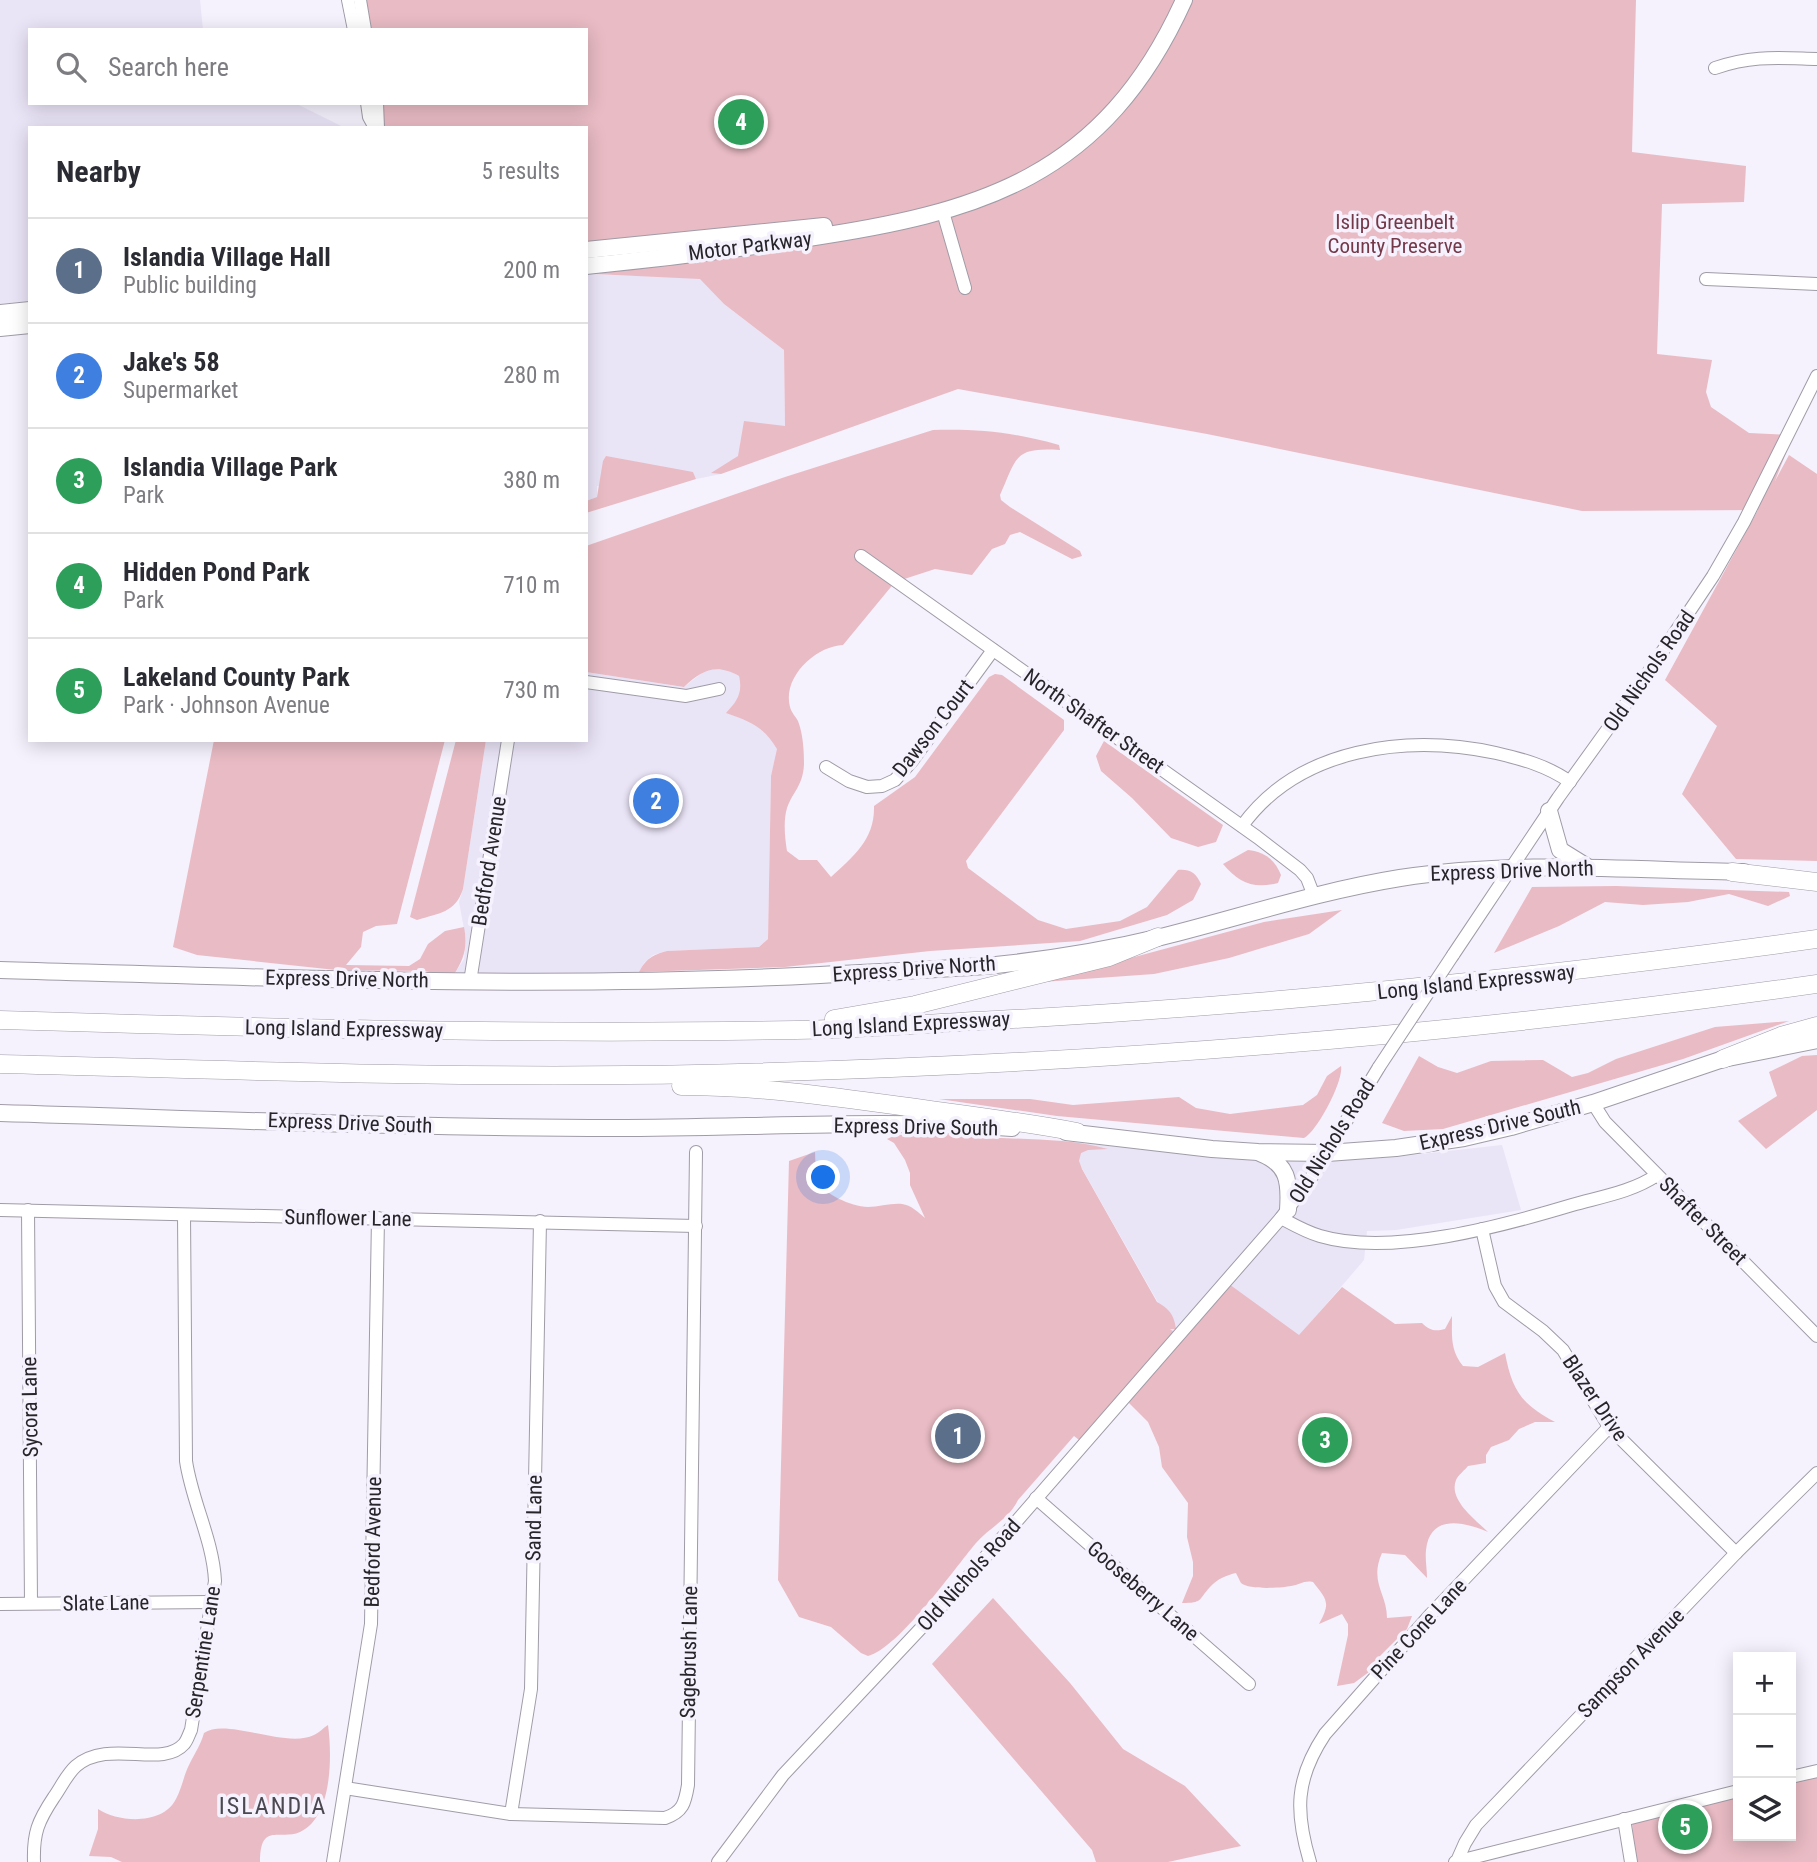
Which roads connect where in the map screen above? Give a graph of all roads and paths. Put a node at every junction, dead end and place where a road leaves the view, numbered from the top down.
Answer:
1 (348, 0) edge
2 (360, 0) edge
3 (1184, 0) edge
4 (354, 28) edge
5 (365, 28) edge
6 (1817, 59) edge
7 (1715, 68) dead end
8 (367, 105) edge
9 (377, 105) edge
10 (375, 126) edge
11 (376, 126) edge
12 (943, 212) junction
13 (914, 220) junction
14 (588, 250) edge
15 (588, 266) edge
16 (1706, 279) dead end
17 (1817, 284) edge
18 (965, 288) dead end
19 (28, 310) edge
20 (0, 313) edge
21 (28, 325) edge
22 (0, 328) edge
23 (1817, 376) edge
24 (861, 556) dead end
25 (993, 650) junction
26 (588, 682) edge
27 (719, 689) dead end
28 (508, 742) edge
29 (826, 767) dead end
30 (1570, 782) junction
31 (1549, 811) junction
32 (1242, 826) junction
33 (1511, 868) junction
34 (1589, 868) junction
35 (1732, 872) junction
36 (1817, 873) edge
37 (1817, 882) edge
38 (1314, 896) junction
39 (1158, 937) junction
40 (1817, 939) edge
41 (0, 970) edge
42 (470, 982) junction
43 (1817, 984) edge
44 (0, 1020) edge
45 (1817, 1026) edge
46 (801, 1030) junction
47 (1817, 1040) edge
48 (1723, 1059) junction
49 (0, 1064) edge
50 (609, 1075) junction
51 (1594, 1103) junction
52 (0, 1113) edge
53 (1077, 1132) junction
54 (696, 1152) dead end
55 (1258, 1152) junction
56 (1327, 1153) junction
57 (1657, 1175) junction
58 (0, 1209) edge
59 (28, 1210) junction
60 (1285, 1214) junction
61 (184, 1215) junction
62 (378, 1218) junction
63 (540, 1221) junction
64 (695, 1226) junction
65 (1482, 1229) junction
66 (1817, 1336) edge
67 (1609, 1427) junction
68 (1817, 1474) edge
69 (1036, 1498) junction
70 (1736, 1553) junction
71 (212, 1602) junction
72 (0, 1604) edge
73 (32, 1604) junction
74 (1249, 1684) dead end
75 (1817, 1771) edge
76 (1796, 1776) edge
77 (345, 1788) junction
78 (1733, 1791) edge
79 (511, 1814) junction
80 (1624, 1819) junction
81 (34, 1862) edge
82 (333, 1862) edge
83 (718, 1862) edge
84 (1310, 1862) edge
85 (1456, 1862) edge
86 (1631, 1862) edge

1 - 4 street
2 - 5 street
3 - 12 main road, Motor Parkway
6 - 7 street
8 - 10 street
9 - 11 street
12 - 13 main road, Motor Parkway
12 - 18 street
13 - 14 main road, Motor Parkway
13 - 15 main road, Motor Parkway
16 - 17 street
19 - 20 main road
21 - 22 main road
23 - 30 street, Old Nichols Road
24 - 25 street, North Shafter Street
25 - 29 street, Dawson Court
25 - 32 street, North Shafter Street
26 - 27 street
28 - 42 street, Bedford Avenue
30 - 31 street, Old Nichols Road
30 - 32 street
31 - 33 street, Old Nichols Road
31 - 34 main road
32 - 38 street, North Shafter Street
33 - 34 main road, Express Drive North
33 - 38 main road, Express Drive North
33 - 56 street, Old Nichols Road, bridge
34 - 35 main road, Express Drive North
35 - 36 main road, Express Drive North
35 - 37 highway
38 - 39 main road, Express Drive North
39 - 42 main road, Express Drive North
39 - 46 highway
40 - 46 highway, Long Island Expressway
41 - 42 main road, Express Drive North
43 - 50 highway, Long Island Expressway
44 - 46 highway, Long Island Expressway
45 - 48 highway
47 - 48 main road, Express Drive South
48 - 51 main road, Express Drive South
49 - 50 highway, Long Island Expressway
50 - 53 highway
51 - 56 main road, Express Drive South
51 - 57 street, Shafter Street
52 - 53 main road, Express Drive South
53 - 55 main road, Express Drive South
54 - 64 street, Sagebrush Lane
55 - 56 main road, Express Drive South
55 - 60 main road
56 - 60 street, Old Nichols Road
57 - 65 street
57 - 66 street, Shafter Street
58 - 59 street, Sunflower Lane
59 - 61 street, Sunflower Lane
59 - 73 street, Sycora Lane
60 - 65 street
60 - 69 street, Old Nichols Road
61 - 62 street, Sunflower Lane
61 - 71 street, Serpentine Lane
62 - 63 street, Sunflower Lane
62 - 77 street, Bedford Avenue
63 - 64 street, Sunflower Lane
63 - 79 street, Sand Lane
64 - 79 street, Sagebrush Lane
65 - 67 street, Blazer Drive
67 - 70 street, Blazer Drive
67 - 84 street, Pine Cone Lane
68 - 70 street, Sampson Avenue
69 - 74 street, Gooseberry Lane
69 - 83 street, Old Nichols Road
70 - 85 street, Sampson Avenue
71 - 73 street, Slate Lane
71 - 81 street, Serpentine Lane
72 - 73 street, Slate Lane
75 - 76 street
77 - 79 street, Sagebrush Lane
77 - 82 street, Bedford Avenue
78 - 80 street
80 - 85 street
80 - 86 street

